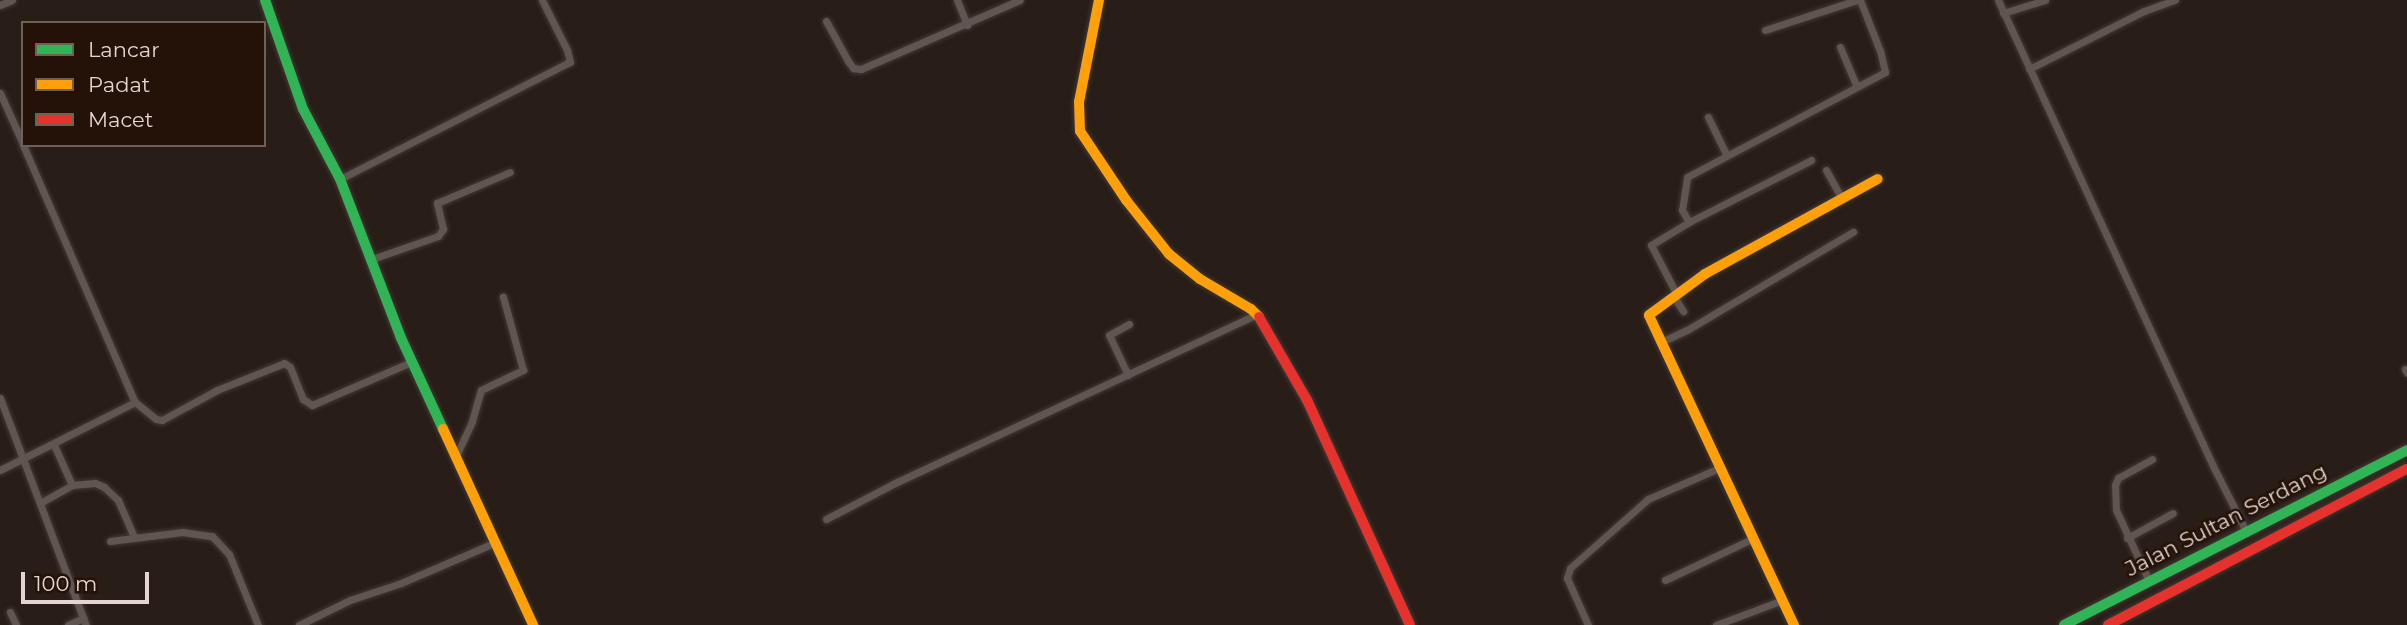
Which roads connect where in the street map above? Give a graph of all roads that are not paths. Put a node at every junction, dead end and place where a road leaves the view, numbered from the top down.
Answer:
1 (12, 0) edge
2 (265, 0) edge
3 (542, 0) edge
4 (957, 0) edge
5 (1020, 0) edge
6 (1100, 0) edge
7 (1858, 0) edge
8 (1998, 0) edge
9 (2045, 0) edge
10 (2175, 0) edge
11 (0, 5) edge
12 (2003, 13) junction
13 (827, 21) dead end
14 (967, 25) junction
15 (1765, 30) dead end
16 (1840, 47) dead end
17 (2029, 69) junction
18 (1857, 87) junction
19 (0, 93) edge
20 (1707, 117) dead end
21 (21, 140) edge
22 (24, 147) edge
23 (1727, 156) junction
24 (1811, 160) dead end
25 (1826, 170) dead end
26 (510, 172) dead end
27 (340, 179) junction
28 (1878, 179) dead end
29 (1842, 197) junction
30 (1689, 222) junction
31 (1853, 232) dead end
32 (372, 259) junction
33 (1675, 295) junction
34 (503, 297) dead end
35 (1683, 311) dead end
36 (1258, 314) junction
37 (1129, 324) dead end
38 (1661, 342) junction
39 (411, 362) junction
40 (1128, 375) junction
41 (0, 398) edge
42 (135, 402) junction
43 (54, 445) junction
44 (2407, 450) edge
45 (456, 456) junction
46 (2152, 459) dead end
47 (23, 460) junction
48 (1719, 468) junction
49 (2407, 469) edge
50 (0, 470) edge
51 (72, 485) junction
52 (40, 503) junction
53 (2173, 513) dead end
54 (826, 519) dead end
55 (2248, 533) junction
56 (134, 537) junction
57 (1754, 538) junction
58 (2127, 538) junction
59 (110, 541) dead end
60 (496, 542) junction
61 (1665, 580) dead end
62 (2149, 581) junction
63 (1783, 600) junction
64 (10, 612) dead end
65 (85, 621) edge
66 (532, 621) edge
67 (16, 625) edge
68 (68, 625) edge
69 (258, 625) edge
70 (299, 625) edge
71 (1410, 625) edge
72 (1588, 625) edge
73 (1716, 625) edge
74 (1794, 625) edge
75 (2064, 625) edge
76 (2108, 625) edge

1 - 11 street
2 - 27 main road
3 - 27 street
4 - 14 street
5 - 14 street
6 - 36 main road
7 - 15 street
7 - 18 street
8 - 12 street
9 - 12 street
10 - 17 street
12 - 17 street
13 - 14 street
16 - 18 street
17 - 55 street
18 - 23 street
19 - 21 street
20 - 23 street
22 - 42 street
23 - 30 street
24 - 30 street
25 - 29 street
26 - 32 street
27 - 32 main road
28 - 29 main road
29 - 33 main road
30 - 33 street
31 - 38 street
32 - 39 main road
33 - 35 street
33 - 38 main road
34 - 45 street
36 - 40 street
36 - 71 main road
37 - 40 street
38 - 48 main road
39 - 42 street
39 - 45 main road
40 - 54 street
41 - 47 street
42 - 43 street
43 - 47 street
43 - 51 street
44 - 55 main road, Jalan Sultan Serdang
45 - 60 main road
46 - 58 street
47 - 50 street
47 - 52 street
48 - 57 main road
48 - 72 street
49 - 76 main road, Jalan Sultan Serdang
51 - 52 street
51 - 56 street
52 - 65 street
53 - 58 street
55 - 62 main road, Jalan Sultan Serdang
56 - 59 street
56 - 69 street
57 - 61 street
57 - 63 main road
58 - 62 street
60 - 66 main road
60 - 70 street
62 - 75 main road, Jalan Sultan Serdang
63 - 73 street
63 - 74 main road
64 - 67 street
65 - 68 street

